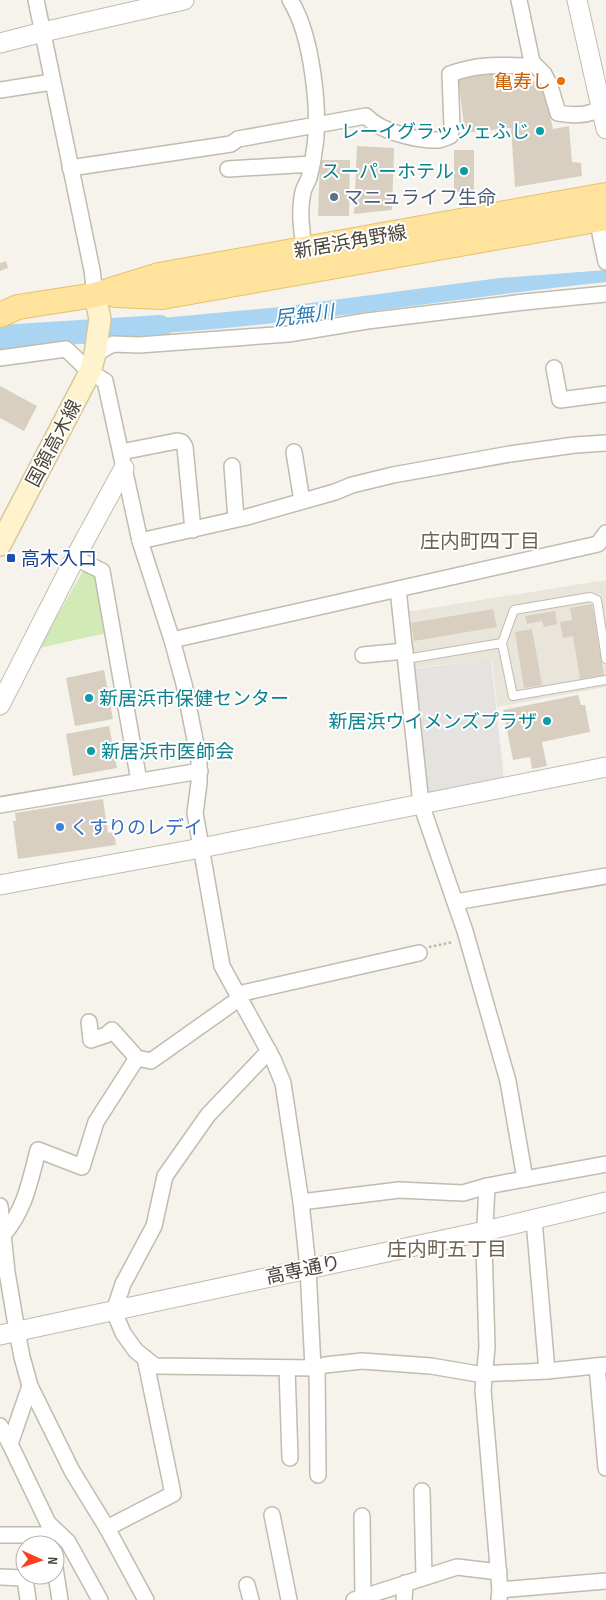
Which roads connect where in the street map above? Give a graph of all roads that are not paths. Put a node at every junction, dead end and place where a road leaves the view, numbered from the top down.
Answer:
1 (36, 0) edge
2 (184, 0) edge
3 (290, 0) edge
4 (519, 0) edge
5 (577, 0) edge
6 (42, 32) junction
7 (1, 39) edge
8 (532, 62) junction
9 (52, 82) junction
10 (0, 90) edge
11 (603, 107) edge
12 (315, 126) junction
13 (606, 128) edge
14 (312, 164) junction
15 (70, 168) junction
16 (228, 169) dead end
17 (606, 195) edge
18 (601, 218) edge
19 (305, 249) junction
20 (606, 262) edge
21 (606, 294) edge
22 (95, 295) junction
23 (0, 315) edge
24 (96, 346) junction
25 (0, 358) edge
26 (554, 368) dead end
27 (606, 394) edge
28 (606, 443) edge
29 (294, 452) dead end
30 (122, 460) junction
31 (232, 466) dead end
32 (302, 501) junction
33 (236, 519) junction
34 (193, 530) junction
35 (3, 531) edge
36 (606, 533) edge
37 (140, 541) junction
38 (75, 558) junction
39 (398, 589) junction
40 (172, 640) junction
41 (502, 643) junction
42 (362, 655) dead end
43 (406, 655) junction
44 (606, 659) edge
45 (606, 680) edge
46 (0, 705) edge
47 (606, 767) edge
48 (200, 771) junction
49 (139, 781) junction
50 (422, 804) junction
51 (0, 805) edge
52 (201, 848) junction
53 (606, 876) edge
54 (0, 886) edge
55 (455, 902) junction
56 (419, 953) road end
57 (239, 996) junction
58 (89, 1022) dead end
59 (269, 1051) junction
60 (137, 1058) junction
61 (606, 1164) edge
62 (526, 1179) junction
63 (487, 1186) junction
64 (301, 1202) junction
65 (606, 1202) edge
66 (0, 1206) edge
67 (534, 1220) junction
68 (485, 1231) junction
69 (2, 1235) edge
70 (308, 1268) junction
71 (114, 1311) junction
72 (8, 1333) edge
73 (145, 1358) junction
74 (601, 1366) edge
75 (287, 1368) junction
76 (315, 1368) junction
77 (546, 1371) junction
78 (484, 1373) junction
79 (30, 1386) junction
80 (0, 1426) edge
81 (10, 1444) junction
82 (290, 1458) dead end
83 (606, 1468) edge
84 (318, 1475) dead end
85 (422, 1492) dead end
86 (272, 1515) dead end
87 (362, 1516) dead end
88 (107, 1528) junction
89 (50, 1534) edge
90 (0, 1536) edge
91 (499, 1572) junction
92 (0, 1577) edge
93 (424, 1577) junction
94 (606, 1580) edge
95 (405, 1583) junction
96 (58, 1585) edge
97 (247, 1585) dead end
98 (499, 1595) edge
99 (358, 1598) edge
100 (28, 1600) edge
101 (60, 1600) edge
102 (100, 1600) edge
103 (146, 1600) edge
104 (251, 1600) edge
105 (289, 1600) edge
106 (404, 1600) edge

1 - 6 street
2 - 6 street
3 - 12 street
4 - 8 street
5 - 11 street
6 - 7 street
6 - 9 street
8 - 11 street
8 - 12 street
9 - 10 street
9 - 15 street
11 - 13 street
12 - 14 street
12 - 15 street
14 - 16 street
14 - 19 street
15 - 22 street
17 - 19 main road, 新居浜角野線
18 - 20 street
18 - 22 main road, 新居浜角野線
19 - 22 main road, 新居浜角野線
21 - 24 street
22 - 23 main road, 新居浜角野線
22 - 24 main road
24 - 25 street
24 - 30 street
24 - 35 main road, 国領高木線
26 - 27 street
28 - 32 street
29 - 32 street
30 - 34 street
30 - 37 street
30 - 38 street
31 - 33 street
32 - 33 street
33 - 34 street
34 - 37 street
36 - 39 street
37 - 40 street
38 - 46 street
38 - 49 street
39 - 40 street
39 - 43 street
40 - 48 street
41 - 43 lane
41 - 44 lane
41 - 45 lane
42 - 43 street
43 - 50 street
47 - 50 street
48 - 49 street
48 - 52 street
49 - 51 street
50 - 52 street
50 - 55 street
52 - 54 street
52 - 57 street
53 - 55 street
55 - 62 street
56 - 57 street
57 - 59 street
57 - 60 street
58 - 60 street
59 - 64 street
59 - 71 street
60 - 69 street
61 - 62 street
62 - 63 street
63 - 64 street
63 - 68 street
64 - 70 street
65 - 67 street, 高専通り
66 - 69 street
67 - 68 street, 高専通り
67 - 77 street
68 - 70 street, 高専通り
68 - 78 street
69 - 72 street
70 - 71 street, 高専通り
70 - 76 street
71 - 72 street, 高専通り
71 - 73 street
72 - 79 street
73 - 75 street
73 - 88 street
74 - 77 street
74 - 83 street
75 - 76 street
75 - 82 street
76 - 78 street
76 - 84 street
77 - 78 street
78 - 91 street
79 - 81 street
79 - 88 street
80 - 81 street
81 - 89 street
85 - 93 street
86 - 105 street
87 - 99 street
88 - 103 street
89 - 90 street
89 - 102 street
91 - 93 street
91 - 98 street
92 - 100 street
93 - 95 street
94 - 98 street
95 - 99 street
95 - 106 street
96 - 101 street
97 - 104 street

